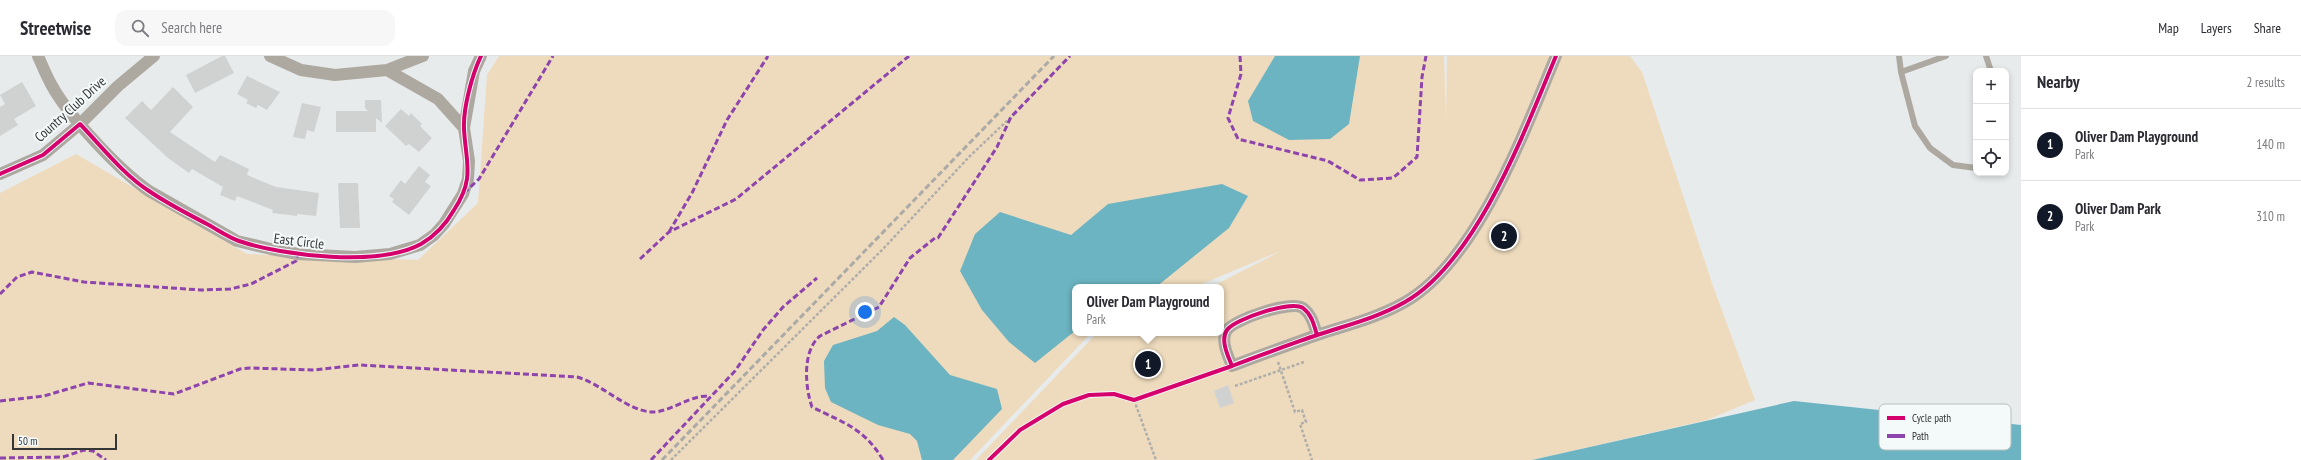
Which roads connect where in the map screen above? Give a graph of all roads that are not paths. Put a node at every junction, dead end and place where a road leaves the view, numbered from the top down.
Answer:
1 (38, 56) edge
2 (154, 56) edge
3 (270, 56) edge
4 (423, 56) edge
5 (481, 56) edge
6 (1556, 56) edge
7 (1899, 56) edge
8 (1946, 56) edge
9 (1986, 56) edge
10 (1990, 68) edge
11 (387, 70) junction
12 (1901, 72) junction
13 (80, 124) junction
14 (464, 128) junction
15 (1973, 168) edge
16 (0, 174) edge
17 (1318, 335) junction

1 - 13 street, East Circle
2 - 13 street, Country Club Drive
3 - 11 street
4 - 11 street
5 - 14 street
6 - 17 street
7 - 12 lane
8 - 12 lane
9 - 10 lane
11 - 14 street
12 - 15 lane
13 - 14 street, East Circle
13 - 16 street, Country Club Drive
17 - 17 street

